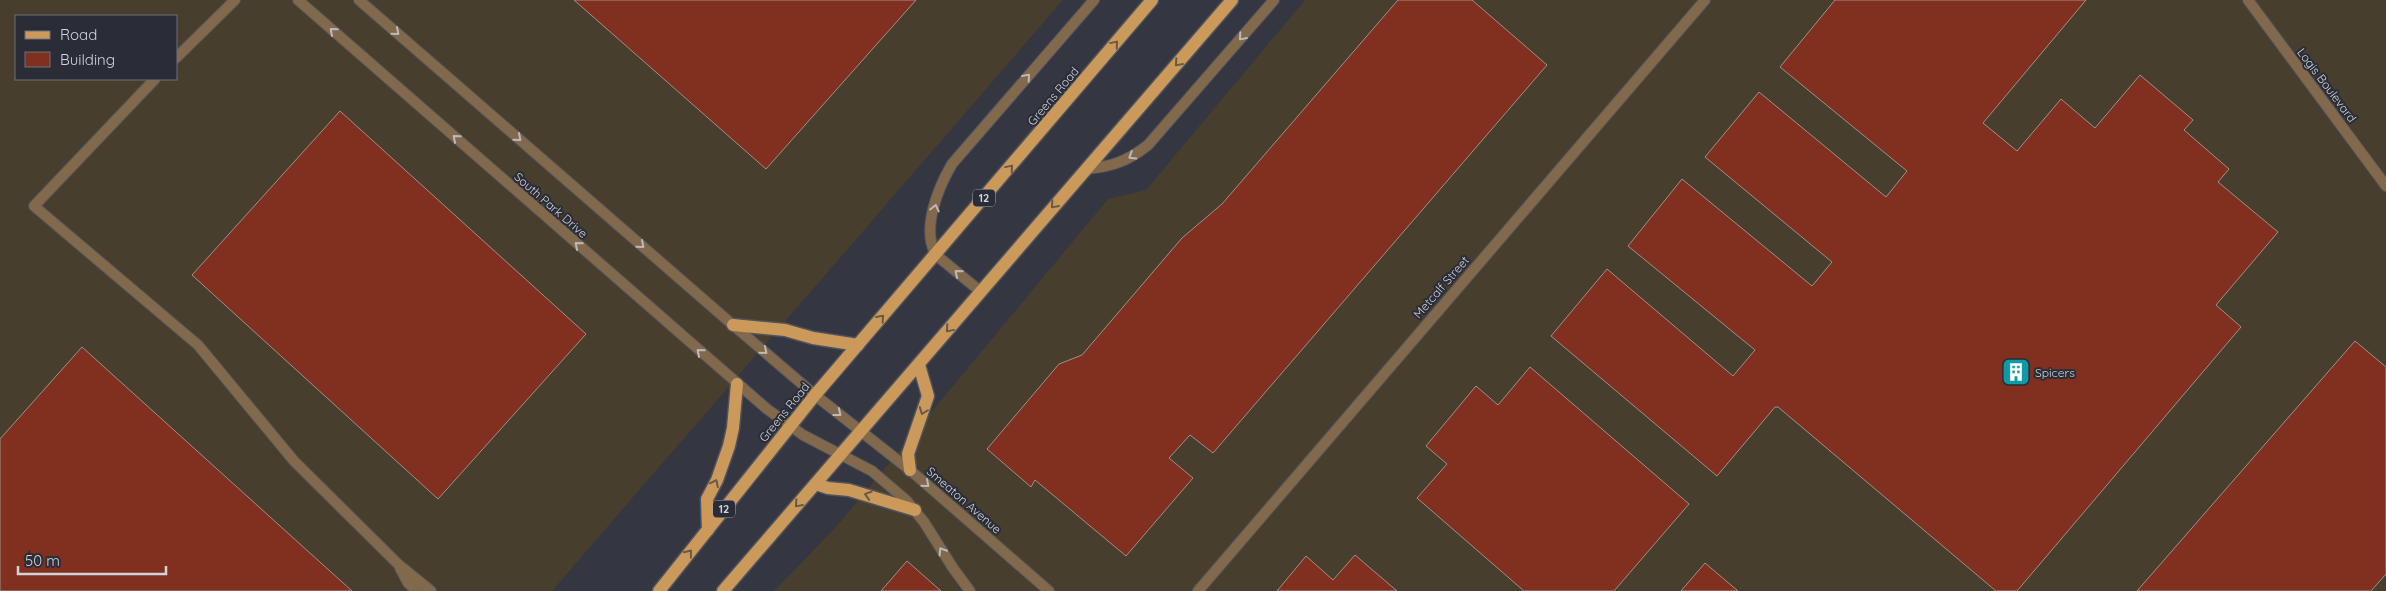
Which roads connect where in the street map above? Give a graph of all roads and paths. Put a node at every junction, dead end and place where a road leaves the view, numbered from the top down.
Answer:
1 (235, 0) edge
2 (298, 0) edge
3 (359, 0) edge
4 (1094, 0) edge
5 (1152, 0) edge
6 (1232, 0) edge
7 (1274, 0) edge
8 (1705, 0) edge
9 (2248, 0) edge
10 (178, 56) edge
11 (154, 80) edge
12 (1086, 168) junction
13 (2386, 186) edge
14 (936, 255) junction
15 (980, 291) junction
16 (733, 325) junction
17 (858, 345) junction
18 (919, 365) junction
19 (737, 384) junction
20 (815, 395) junction
21 (789, 426) junction
22 (862, 431) junction
23 (841, 454) junction
24 (910, 470) junction
25 (816, 484) junction
26 (915, 510) junction
27 (708, 530) junction
28 (399, 565) junction
29 (417, 591) edge
30 (432, 591) edge
31 (659, 591) edge
32 (723, 591) edge
33 (970, 591) edge
34 (1049, 591) edge
35 (1198, 591) edge

1 - 10 street
19 -> 2 street, South Park Drive
3 -> 16 street
14 -> 4 street
14 -> 5 main road, Greens Road / 12
6 -> 12 main road
7 -> 12 street
8 - 35 street, Metcalf Street
9 - 13 street, Logis Boulevard
11 - 28 street
12 -> 15 main road
15 -> 14 street
17 -> 14 main road, Greens Road / 12
15 -> 18 main road
16 - 17 main road
16 -> 20 street
17 - 20 main road, Greens Road / 12
18 - 22 main road
18 -> 24 main road
19 - 21 street, South Park Drive
27 -> 19 main road
20 - 21 main road, Greens Road / 12
20 -> 22 street, Smeaton Avenue
21 - 23 street, South Park Drive
21 - 27 main road, Greens Road / 12
22 - 23 main road
22 - 24 street, Smeaton Avenue
23 - 25 main road
23 - 26 street
24 -> 34 street, Smeaton Avenue
26 -> 25 main road
25 -> 32 main road
33 -> 26 street
31 -> 27 main road, Greens Road / 12
28 - 29 street
28 - 30 street

